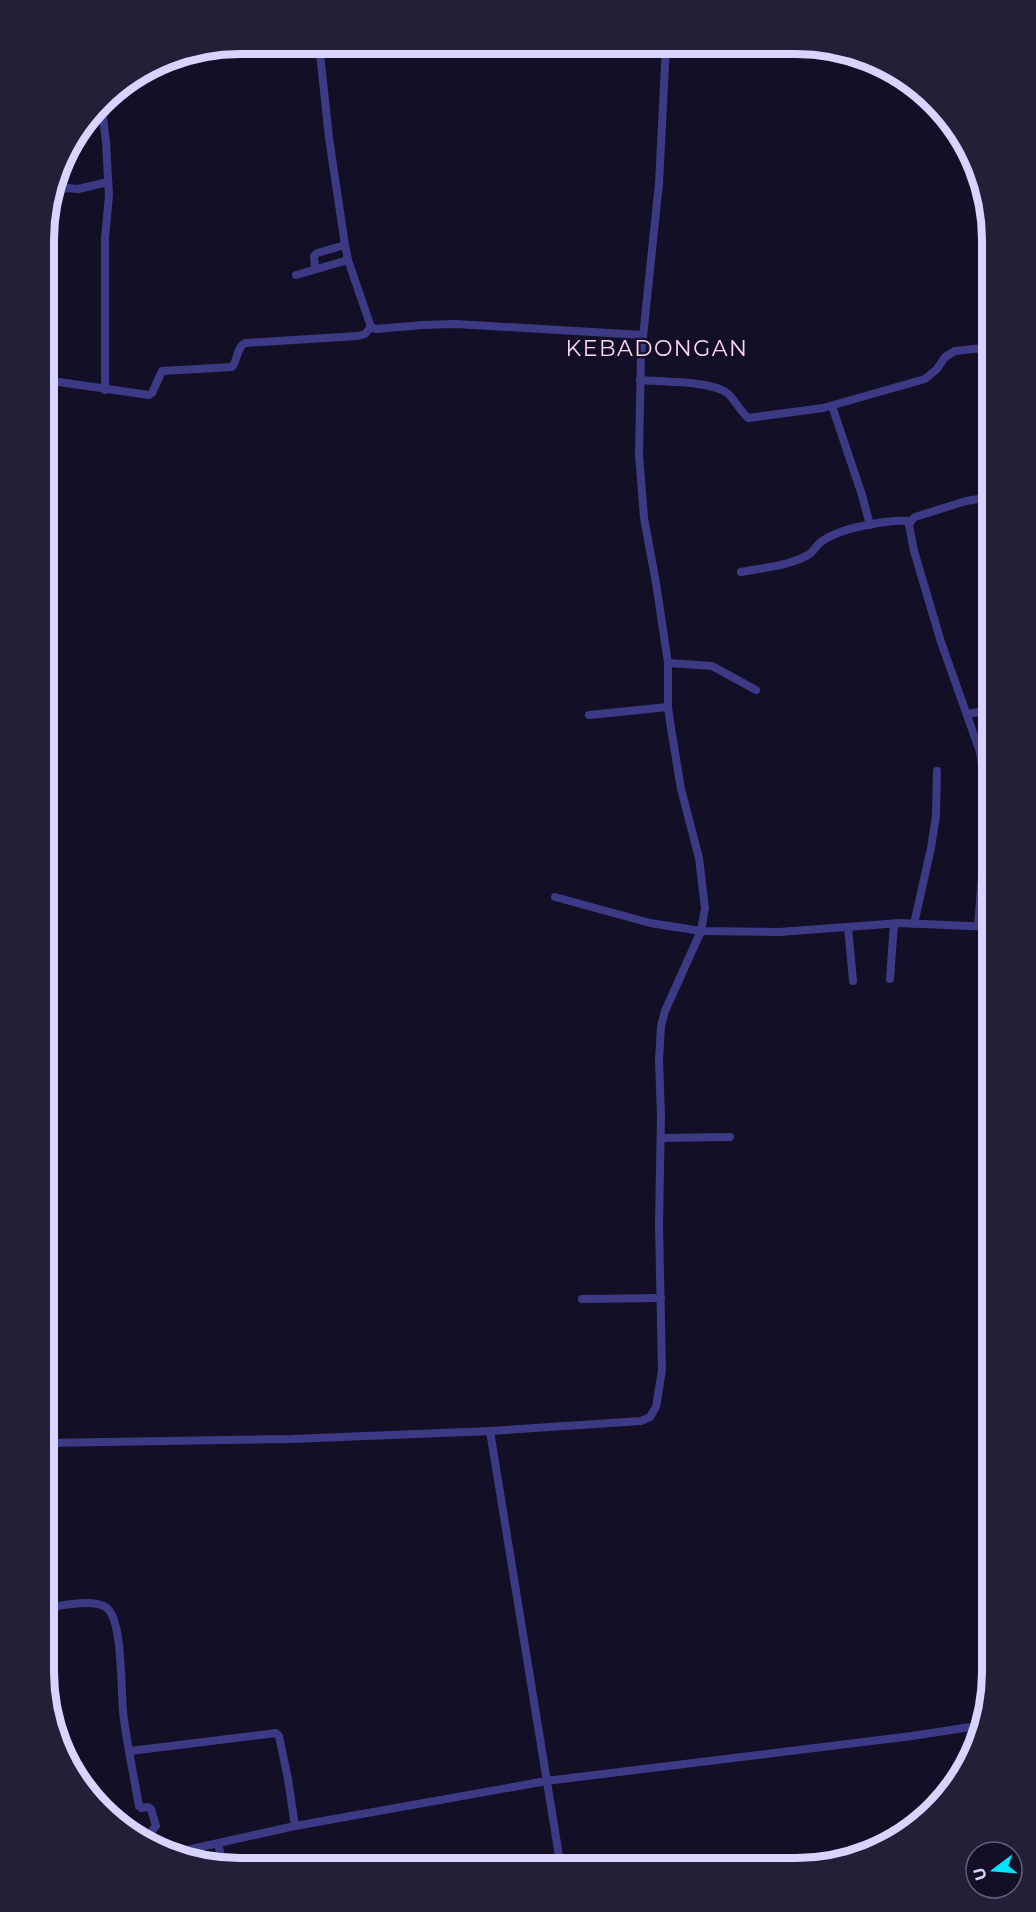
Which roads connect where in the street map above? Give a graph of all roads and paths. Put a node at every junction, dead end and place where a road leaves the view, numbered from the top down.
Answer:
1 (320, 54) edge
2 (666, 54) edge
3 (102, 115) edge
4 (108, 182) junction
5 (61, 189) edge
6 (345, 245) junction
7 (348, 260) junction
8 (315, 269) junction
9 (296, 275) dead end
10 (371, 327) junction
11 (643, 335) junction
12 (982, 348) edge
13 (640, 380) junction
14 (54, 382) edge
15 (105, 390) junction
16 (832, 406) junction
17 (982, 499) edge
18 (911, 521) junction
19 (870, 525) junction
20 (741, 572) dead end
21 (668, 663) junction
22 (756, 690) dead end
23 (668, 707) junction
24 (982, 712) edge
25 (967, 714) junction
26 (589, 715) dead end
27 (982, 768) edge
28 (937, 771) dead end
29 (982, 875) edge
30 (555, 897) dead end
31 (894, 924) junction
32 (914, 924) junction
33 (978, 926) junction
34 (982, 926) edge
35 (848, 927) junction
36 (701, 931) junction
37 (890, 979) dead end
38 (853, 981) dead end
39 (730, 1137) dead end
40 (661, 1138) junction
41 (661, 1298) junction
42 (582, 1299) dead end
43 (490, 1431) junction
44 (54, 1443) edge
45 (54, 1607) edge
46 (973, 1726) edge
47 (130, 1751) junction
48 (546, 1781) junction
49 (295, 1826) junction
50 (150, 1835) edge
51 (218, 1844) junction
52 (187, 1850) edge
53 (221, 1857) edge
54 (559, 1858) edge

1 - 6 street
2 - 11 street
3 - 4 street
4 - 5 street
4 - 15 street
6 - 7 street
6 - 8 street
7 - 8 street
7 - 10 street
8 - 9 street
10 - 11 street
10 - 15 street
11 - 13 street
12 - 16 street
13 - 16 street
13 - 21 street
14 - 15 street
16 - 19 street
17 - 18 street
18 - 19 street
18 - 25 street
19 - 20 street
21 - 22 street
21 - 23 street
23 - 26 street
23 - 36 street
24 - 25 street
25 - 27 street
28 - 32 street
29 - 33 street
30 - 36 street
31 - 32 street
31 - 35 street
31 - 37 street
32 - 33 street
33 - 34 street
35 - 36 street
35 - 38 street
36 - 40 street
39 - 40 street
40 - 41 street
41 - 42 street
41 - 43 street
43 - 44 street
43 - 48 street
45 - 47 street
46 - 48 street
47 - 49 street
47 - 50 street
48 - 49 street
48 - 54 street
49 - 51 street
51 - 52 street
51 - 53 street

